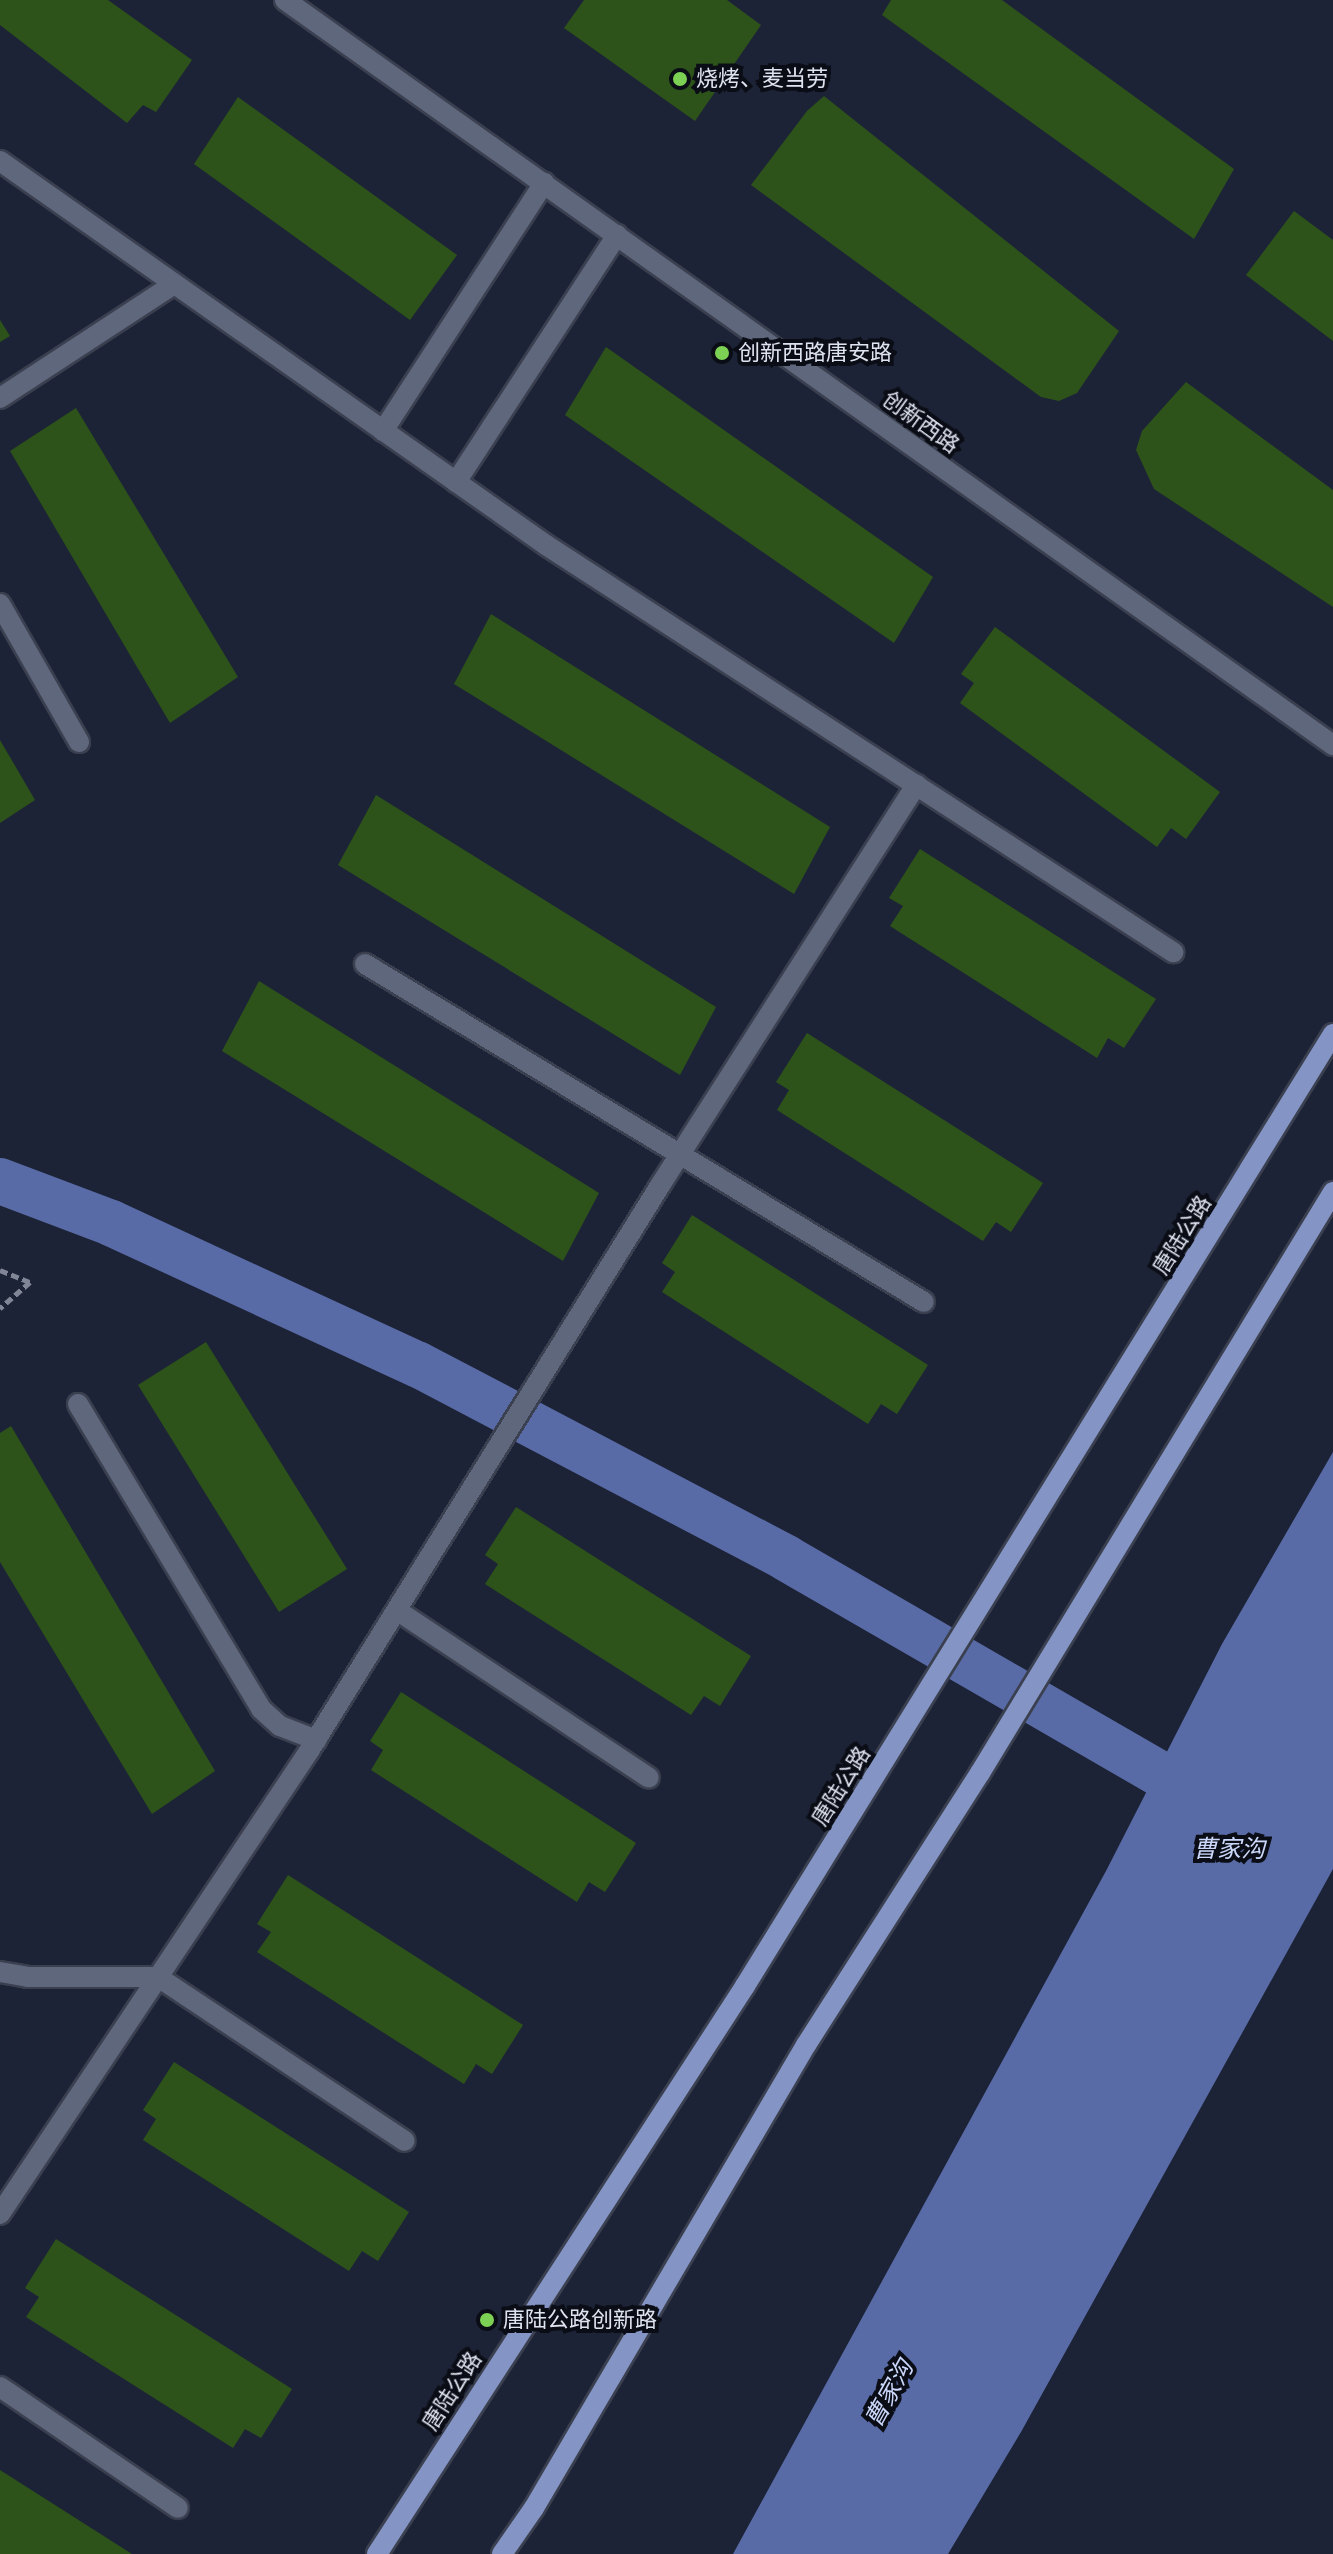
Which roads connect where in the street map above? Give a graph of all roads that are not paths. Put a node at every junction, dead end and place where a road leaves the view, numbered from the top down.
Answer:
1 (285, 0) edge
2 (0, 161) edge
3 (544, 183) junction
4 (617, 235) junction
5 (173, 285) junction
6 (0, 398) edge
7 (383, 431) junction
8 (456, 482) junction
9 (0, 604) edge
10 (79, 742) dead end
11 (1333, 745) edge
12 (916, 785) junction
13 (1173, 952) dead end
14 (365, 964) dead end
15 (1333, 1034) edge
16 (678, 1156) junction
17 (1333, 1192) edge
18 (924, 1302) dead end
19 (78, 1404) dead end
20 (398, 1611) junction
21 (316, 1740) junction
22 (649, 1778) dead end
23 (0, 1972) edge
24 (158, 1977) junction
25 (405, 2141) dead end
26 (0, 2214) edge
27 (0, 2387) edge
28 (178, 2508) dead end
29 (377, 2554) edge
30 (502, 2554) edge

1 - 3 street, 创新西路
2 - 5 street
3 - 4 street, 创新西路
3 - 7 street
4 - 8 street
4 - 11 street, 创新西路
5 - 6 street
5 - 7 street
7 - 8 street
8 - 12 street
9 - 10 street
12 - 13 street
12 - 16 street
14 - 16 street
15 - 29 main road, 唐陆公路
16 - 18 street
16 - 20 street
17 - 30 main road
19 - 21 street
20 - 21 street
20 - 22 street
21 - 24 street
23 - 24 street
24 - 25 street
24 - 26 street
27 - 28 street

